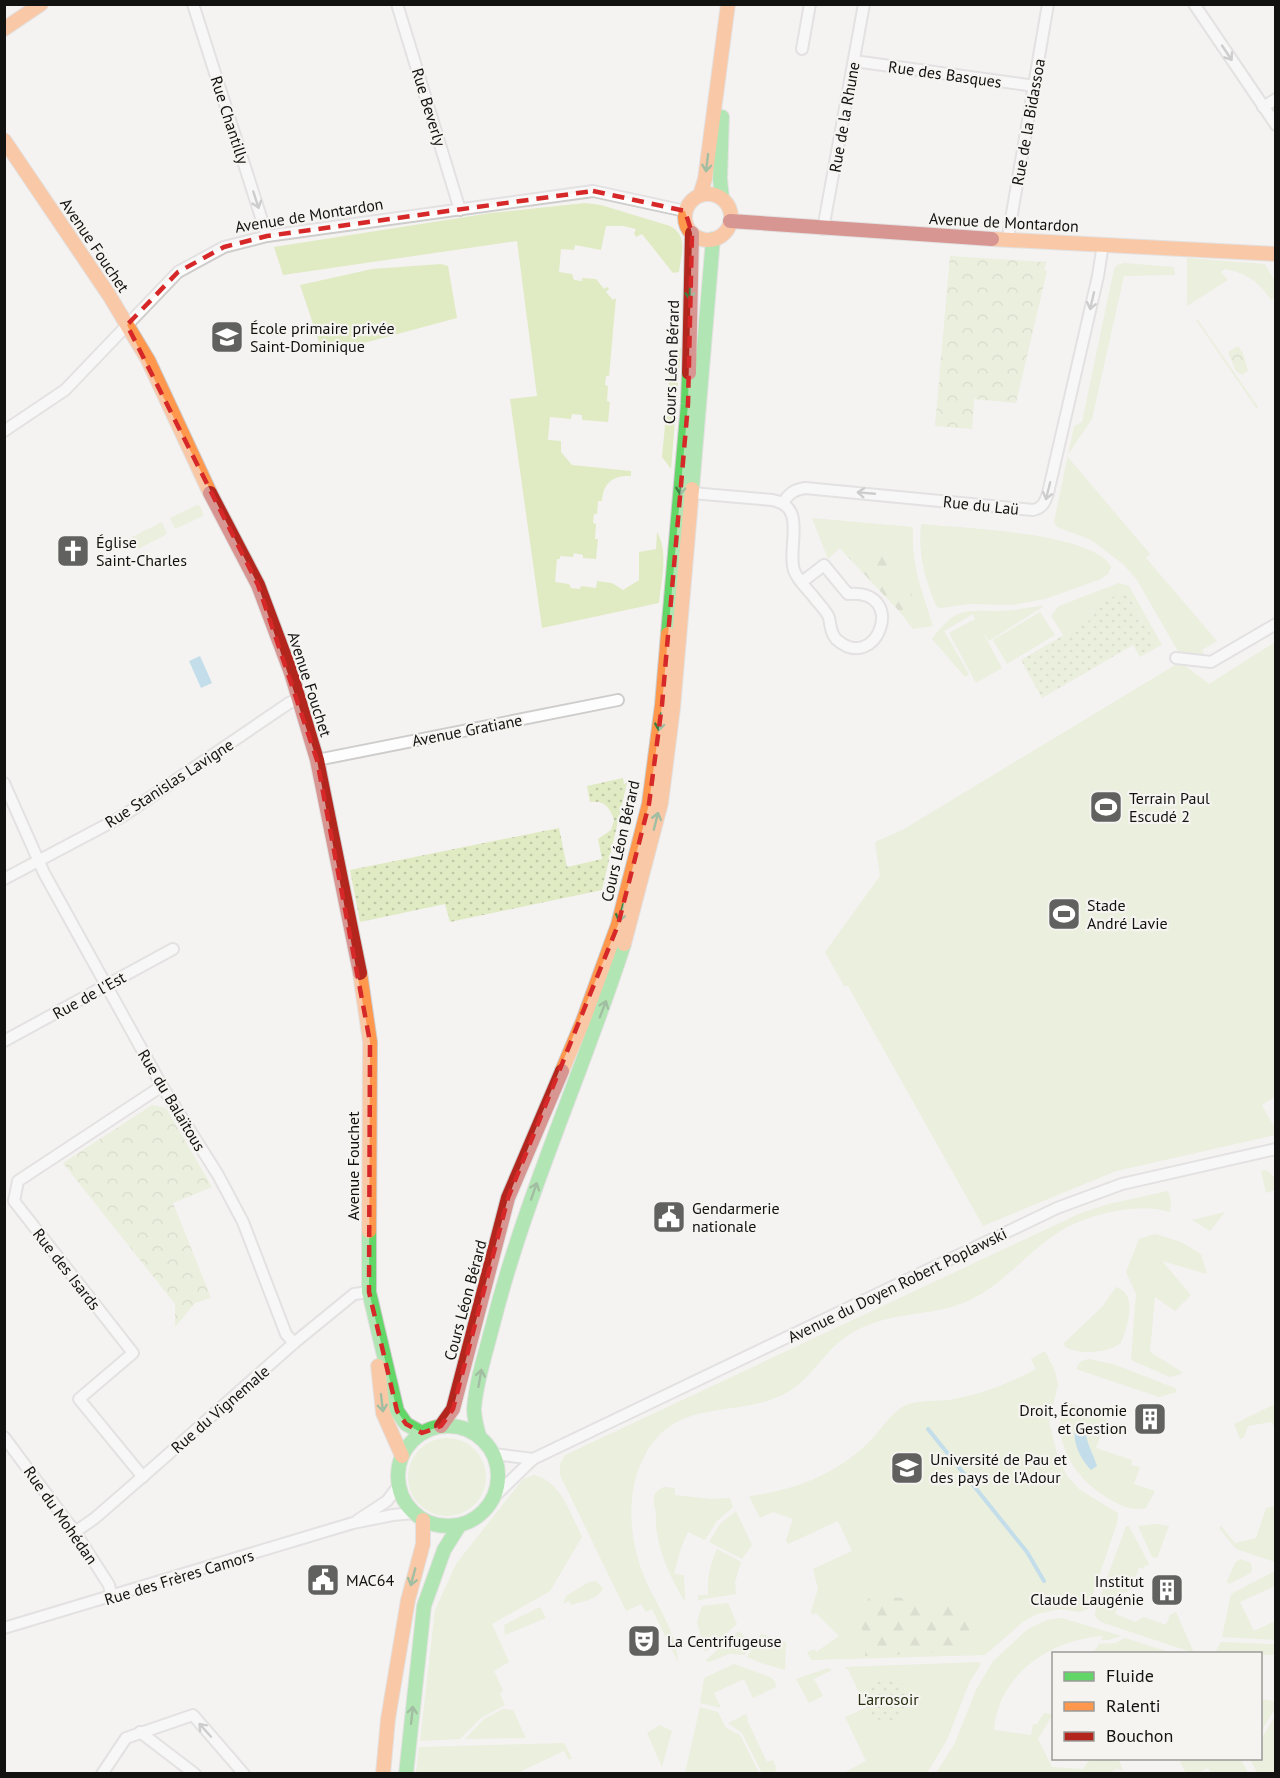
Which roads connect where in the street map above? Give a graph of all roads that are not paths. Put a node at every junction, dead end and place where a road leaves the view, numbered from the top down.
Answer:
1 (41, 4) edge
2 (194, 4) edge
3 (397, 4) edge
4 (728, 4) edge
5 (810, 4) edge
6 (864, 4) edge
7 (1048, 4) edge
8 (1194, 4) edge
9 (725, 27) junction
10 (4, 29) edge
11 (802, 49) dead end
12 (854, 61) junction
13 (1035, 86) junction
14 (1275, 99) edge
15 (1263, 107) junction
16 (1275, 125) edge
17 (4, 140) edge
18 (700, 195) junction
19 (722, 198) junction
20 (460, 210) junction
21 (685, 211) junction
22 (730, 221) junction
23 (823, 229) junction
24 (692, 233) junction
25 (267, 236) junction
26 (713, 239) junction
27 (1010, 240) junction
28 (1103, 244) junction
29 (1275, 255) edge
30 (127, 325) junction
31 (4, 431) edge
32 (692, 493) junction
33 (783, 502) junction
34 (802, 582) junction
35 (1275, 624) edge
36 (1176, 658) dead end
37 (299, 699) junction
38 (618, 700) dead end
39 (317, 760) junction
40 (4, 783) edge
41 (38, 861) junction
42 (4, 879) edge
43 (173, 949) dead end
44 (105, 986) junction
45 (4, 1041) edge
46 (162, 1086) junction
47 (1275, 1151) edge
48 (370, 1298) junction
49 (294, 1343) junction
50 (441, 1426) junction
51 (422, 1433) junction
52 (479, 1436) junction
53 (4, 1437) edge
54 (494, 1454) junction
55 (402, 1456) junction
56 (533, 1459) junction
57 (143, 1477) junction
58 (399, 1485) junction
59 (496, 1495) junction
60 (418, 1516) junction
61 (353, 1523) junction
62 (459, 1526) junction
63 (75, 1532) junction
64 (112, 1597) junction
65 (4, 1628) edge
66 (140, 1732) junction
67 (102, 1773) edge
68 (195, 1773) edge
69 (244, 1773) edge
70 (383, 1773) edge
71 (406, 1773) edge

1 - 10 main road
2 -> 25 street, Rue Chantilly
3 - 20 street, Rue Beverly
4 - 9 main road
5 - 11 street
6 - 12 street, Rue de la Rhune
7 - 13 street, Rue de la Bidassoa
8 -> 15 street
9 -> 18 main road
9 - 19 main road
12 - 13 street, Rue des Basques
12 - 23 street, Rue de la Rhune
13 - 27 street, Rue de la Bidassoa
14 - 15 street
15 - 16 street
17 - 30 main road, Avenue Fouchet
18 - 19 main road
18 - 21 main road
19 - 22 main road
20 - 21 street, Avenue de Montardon
20 - 25 street, Avenue de Montardon
21 - 24 main road
22 - 23 main road, Avenue de Montardon
22 - 26 main road
23 - 27 main road, Avenue de Montardon
24 - 26 main road
24 -> 50 main road, Cours Léon Bérard
25 - 30 street, Avenue de Montardon
26 - 32 main road, Cours Léon Bérard
27 - 28 main road, Avenue de Montardon
28 - 29 main road, Avenue de Montardon
28 -> 33 street, Rue du Laü
30 - 31 street, Avenue de Montardon
30 - 37 main road, Avenue Fouchet
32 - 33 street
52 -> 32 main road, Cours Léon Bérard
33 - 34 street
34 - 34 street
35 - 36 street
37 - 39 main road, Avenue Fouchet
37 - 41 street, Rue Stanislas Lavigne
38 - 39 street, Avenue Gratiane
39 - 48 main road, Avenue Fouchet
40 - 41 street, Rue du Balaïtous
41 - 42 street, Rue Stanislas Lavigne
41 - 44 street, Rue du Balaïtous
43 - 44 street, Rue de l'Est
44 - 45 street, Rue de l'Est
44 - 46 street, Rue du Balaïtous
46 - 49 street, Rue du Balaïtous
46 - 57 street, Rue des Isards
47 - 56 street, Avenue du Doyen Robert Poplawski
48 - 49 street, Rue du Vignemale
48 - 51 main road, Avenue Fouchet
48 -> 55 main road, Avenue Fouchet
49 - 57 street, Rue du Vignemale
50 - 51 main road
50 - 52 main road
51 - 55 main road
52 - 54 main road
53 - 63 street, Rue du Mohédan
54 - 56 street
54 - 59 main road
55 - 58 main road
56 - 59 street, Avenue du Doyen Robert Poplawski
57 - 63 street, Rue du Vignemale
58 - 60 main road
58 - 61 street, Rue des Frères Camors
59 - 62 main road
60 - 61 street, Rue des Frères Camors
60 - 62 main road
60 -> 70 main road
61 - 64 street, Rue des Frères Camors
71 -> 62 main road
63 - 64 street, Rue du Mohédan
64 - 65 street, Rue des Frères Camors
66 - 67 street
66 - 68 street
69 -> 66 street

